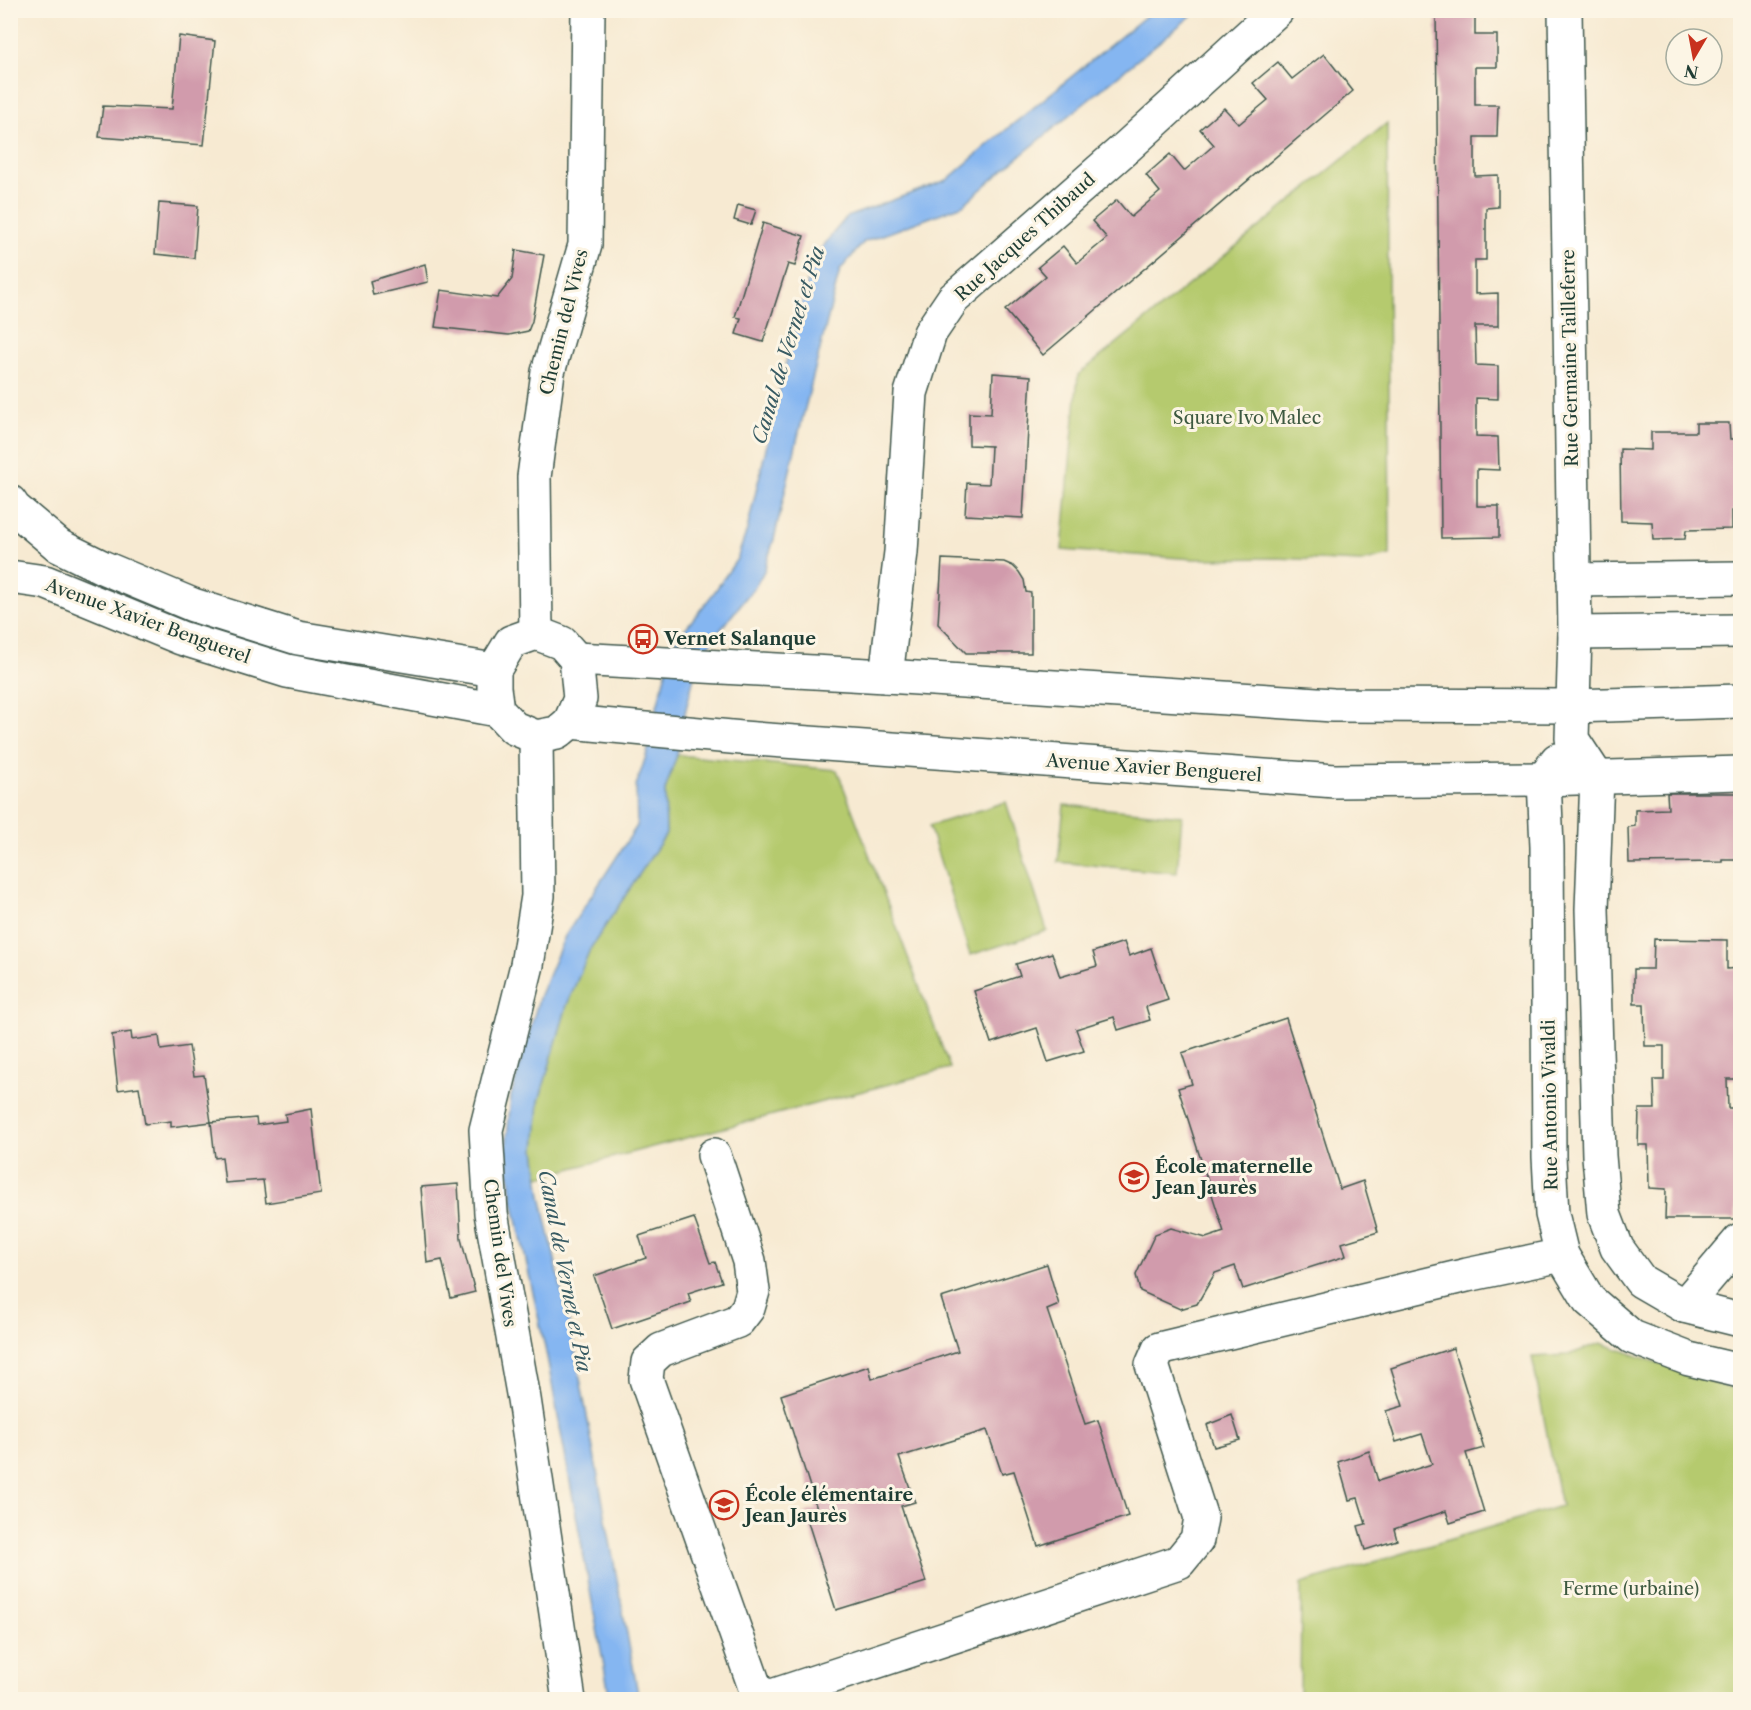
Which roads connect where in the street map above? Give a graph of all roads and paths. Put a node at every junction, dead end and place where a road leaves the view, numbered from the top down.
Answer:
1 (588, 10) edge
2 (1277, 10) edge
3 (1565, 10) edge
4 (10, 502) edge
5 (10, 577) edge
6 (1740, 578) edge
7 (1574, 580) junction
8 (1740, 630) edge
9 (536, 633) junction
10 (1575, 633) junction
11 (576, 659) junction
12 (494, 670) junction
13 (886, 676) junction
14 (1740, 701) edge
15 (1572, 706) junction
16 (497, 710) junction
17 (570, 722) junction
18 (536, 737) junction
19 (1572, 739) junction
20 (1740, 773) edge
21 (1598, 777) junction
22 (1544, 778) junction
23 (714, 1155) dead end
24 (1740, 1240) edge
25 (1562, 1255) junction
26 (1684, 1306) junction
27 (1740, 1320) edge
28 (1740, 1371) edge
29 (569, 1700) edge

1 - 9 street, Chemin del Vives
2 - 13 street, Rue Jacques Thibaud
3 - 7 street, Rue Germaine Tailleferre
4 - 12 street, Avenue Xavier Benguerel
5 - 16 street, Avenue Xavier Benguerel
6 - 7 street
7 - 10 street, Rue Germaine Tailleferre
8 - 10 street
9 - 11 street
9 - 12 street
10 - 15 street, Rue Germaine Tailleferre
11 - 13 street
11 - 17 street
12 - 16 street
13 - 15 street
14 - 15 street
15 - 19 street
16 - 18 street
17 - 18 street
17 - 22 street, Avenue Xavier Benguerel
18 - 29 street, Chemin del Vives
19 - 21 street
19 - 22 street
20 - 21 street, Avenue Xavier Benguerel
21 - 22 street, Avenue Xavier Benguerel
21 - 26 street
22 - 25 street, Rue Antonio Vivaldi
23 - 25 street
24 - 26 street
25 - 28 street, Rue Antonio Vivaldi
26 - 27 street

